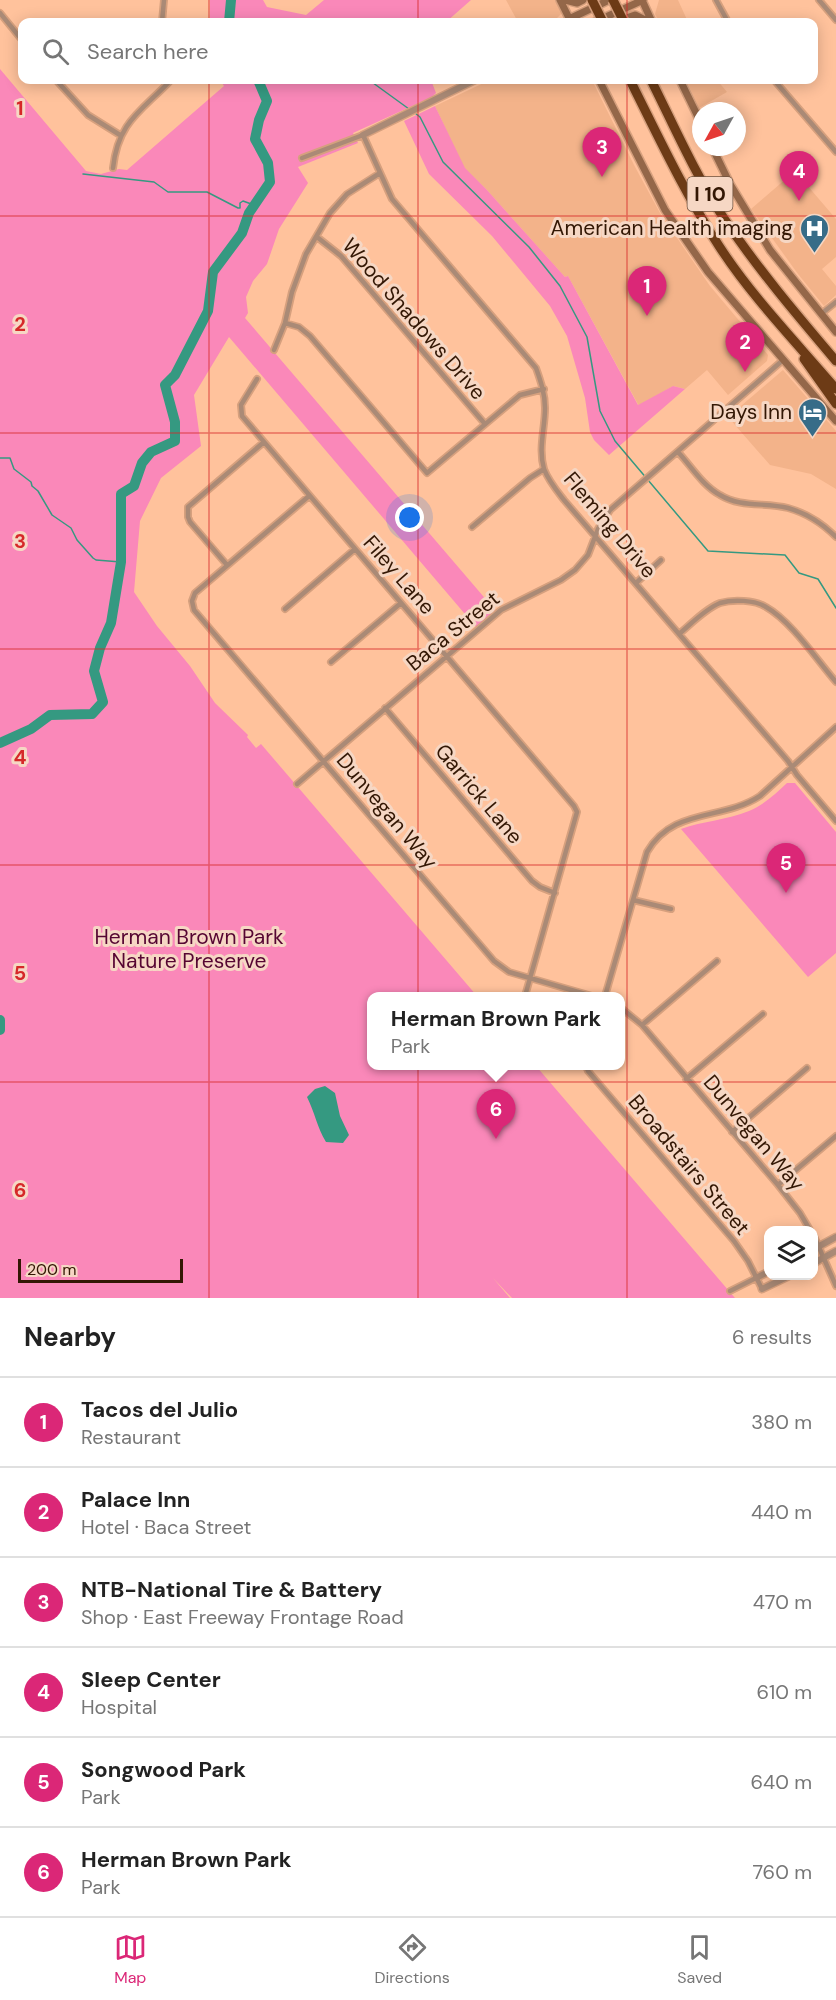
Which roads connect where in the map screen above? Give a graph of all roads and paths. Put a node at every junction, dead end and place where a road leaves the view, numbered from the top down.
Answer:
1 (164, 0) edge
2 (560, 0) edge
3 (565, 0) edge
4 (583, 0) edge
5 (592, 0) edge
6 (611, 0) edge
7 (642, 0) edge
8 (716, 0) edge
9 (819, 0) edge
10 (0, 13) edge
11 (162, 18) edge
12 (567, 18) edge
13 (574, 18) edge
14 (601, 18) edge
15 (604, 18) edge
16 (622, 18) edge
17 (626, 18) edge
18 (642, 18) edge
19 (649, 18) edge
20 (726, 18) edge
21 (836, 20) edge
22 (18, 35) edge
23 (60, 84) edge
24 (167, 84) edge
25 (467, 84) edge
26 (601, 84) edge
27 (632, 84) edge
28 (653, 84) edge
29 (682, 84) edge
30 (777, 84) edge
31 (692, 105) edge
32 (120, 135) junction
33 (363, 135) junction
34 (836, 152) edge
35 (716, 156) edge
36 (302, 158) dead end
37 (113, 168) dead end
38 (380, 173) junction
39 (317, 237) junction
40 (784, 299) junction
41 (836, 302) edge
42 (765, 306) junction
43 (821, 314) junction
44 (285, 323) junction
45 (836, 332) edge
46 (274, 350) dead end
47 (836, 351) edge
48 (783, 360) junction
49 (836, 361) edge
50 (257, 379) dead end
51 (544, 389) junction
52 (836, 389) edge
53 (836, 404) edge
54 (836, 421) edge
55 (485, 424) junction
56 (264, 442) junction
57 (678, 452) junction
58 (544, 469) junction
59 (309, 496) junction
60 (472, 527) dead end
61 (595, 537) junction
62 (836, 537) edge
63 (355, 549) junction
64 (661, 560) dead end
65 (227, 565) junction
66 (636, 583) junction
67 (401, 603) junction
68 (285, 609) dead end
69 (679, 634) junction
70 (446, 656) junction
71 (331, 662) dead end
72 (836, 682) edge
73 (385, 708) junction
74 (836, 727) edge
75 (323, 760) junction
76 (792, 768) junction
77 (297, 784) dead end
78 (836, 821) edge
79 (555, 893) junction
80 (633, 900) junction
81 (671, 909) dead end
82 (717, 961) dead end
83 (530, 979) junction
84 (526, 992) edge
85 (577, 992) edge
86 (606, 992) edge
87 (625, 1010) edge
88 (763, 1014) dead end
89 (642, 1025) junction
90 (807, 1068) dead end
91 (588, 1070) edge
92 (686, 1079) junction
93 (732, 1132) junction
94 (836, 1136) edge
95 (778, 1185) junction
96 (808, 1226) edge
97 (836, 1237) edge
98 (818, 1247) edge
99 (818, 1250) edge
100 (836, 1251) edge
101 (824, 1257) junction
102 (818, 1260) edge
103 (764, 1274) edge
104 (756, 1278) junction
105 (780, 1280) edge
106 (836, 1286) edge
107 (762, 1290) joint
108 (730, 1291) dead end

1 - 11 street
2 - 12 main road
3 - 4 main road
5 - 14 highway, bridge
6 - 13 main road
6 - 16 highway, bridge
7 - 15 main road
7 - 19 main road
8 - 20 street
9 - 21 street
10 - 22 street
17 - 18 main road
23 - 32 street
24 - 32 street
25 - 33 street
26 - 48 main road
27 - 42 highway, I 10
28 - 40 highway, I 10
29 - 31 main road
30 - 34 street
32 - 37 street
33 - 36 street
33 - 38 street, Fleming Drive
35 - 43 main road
38 - 39 street
38 - 51 street, Fleming Drive
39 - 44 street
39 - 55 street, Wood Shadows Drive
40 - 47 highway
40 - 49 highway, I 10
41 - 43 street
42 - 52 highway, I 10
42 - 53 highway
43 - 45 main road
44 - 46 street
44 - 55 street
48 - 54 main road
48 - 57 street, Baca Street
50 - 56 street, Filey Lane
51 - 55 street
51 - 58 street, Fleming Drive
56 - 59 street, Filey Lane
56 - 65 street
57 - 61 street, Baca Street
57 - 62 street
58 - 60 street
58 - 61 street, Fleming Drive
59 - 63 street, Filey Lane
59 - 65 street
61 - 66 street, Fleming Drive
61 - 70 street, Baca Street
63 - 67 street, Filey Lane
63 - 68 street
64 - 66 street
65 - 75 street, Dunvegan Way
66 - 69 street, Fleming Drive
67 - 70 street, Filey Lane
67 - 71 street
69 - 72 street
69 - 76 street, Fleming Drive
70 - 73 street, Baca Street
70 - 79 street, Filey Lane
73 - 75 street, Baca Street
73 - 79 street, Garrick Lane
74 - 76 street
75 - 77 street, Baca Street
75 - 83 street, Dunvegan Way
76 - 78 street, Fleming Drive
76 - 80 street
79 - 83 street
80 - 81 street
80 - 86 street
82 - 89 street
83 - 84 street
83 - 85 street, Dunvegan Way
87 - 89 street, Dunvegan Way
88 - 92 street
89 - 92 street, Dunvegan Way
90 - 93 street
91 - 104 street, Broadstairs Street
92 - 93 street, Dunvegan Way
93 - 95 street, Dunvegan Way
94 - 95 street
95 - 96 street, Dunvegan Way
97 - 98 street
99 - 101 street
100 - 101 street
101 - 102 street
101 - 106 street
103 - 104 street
104 - 107 street, Broadstairs Street
104 - 108 street
105 - 107 street

